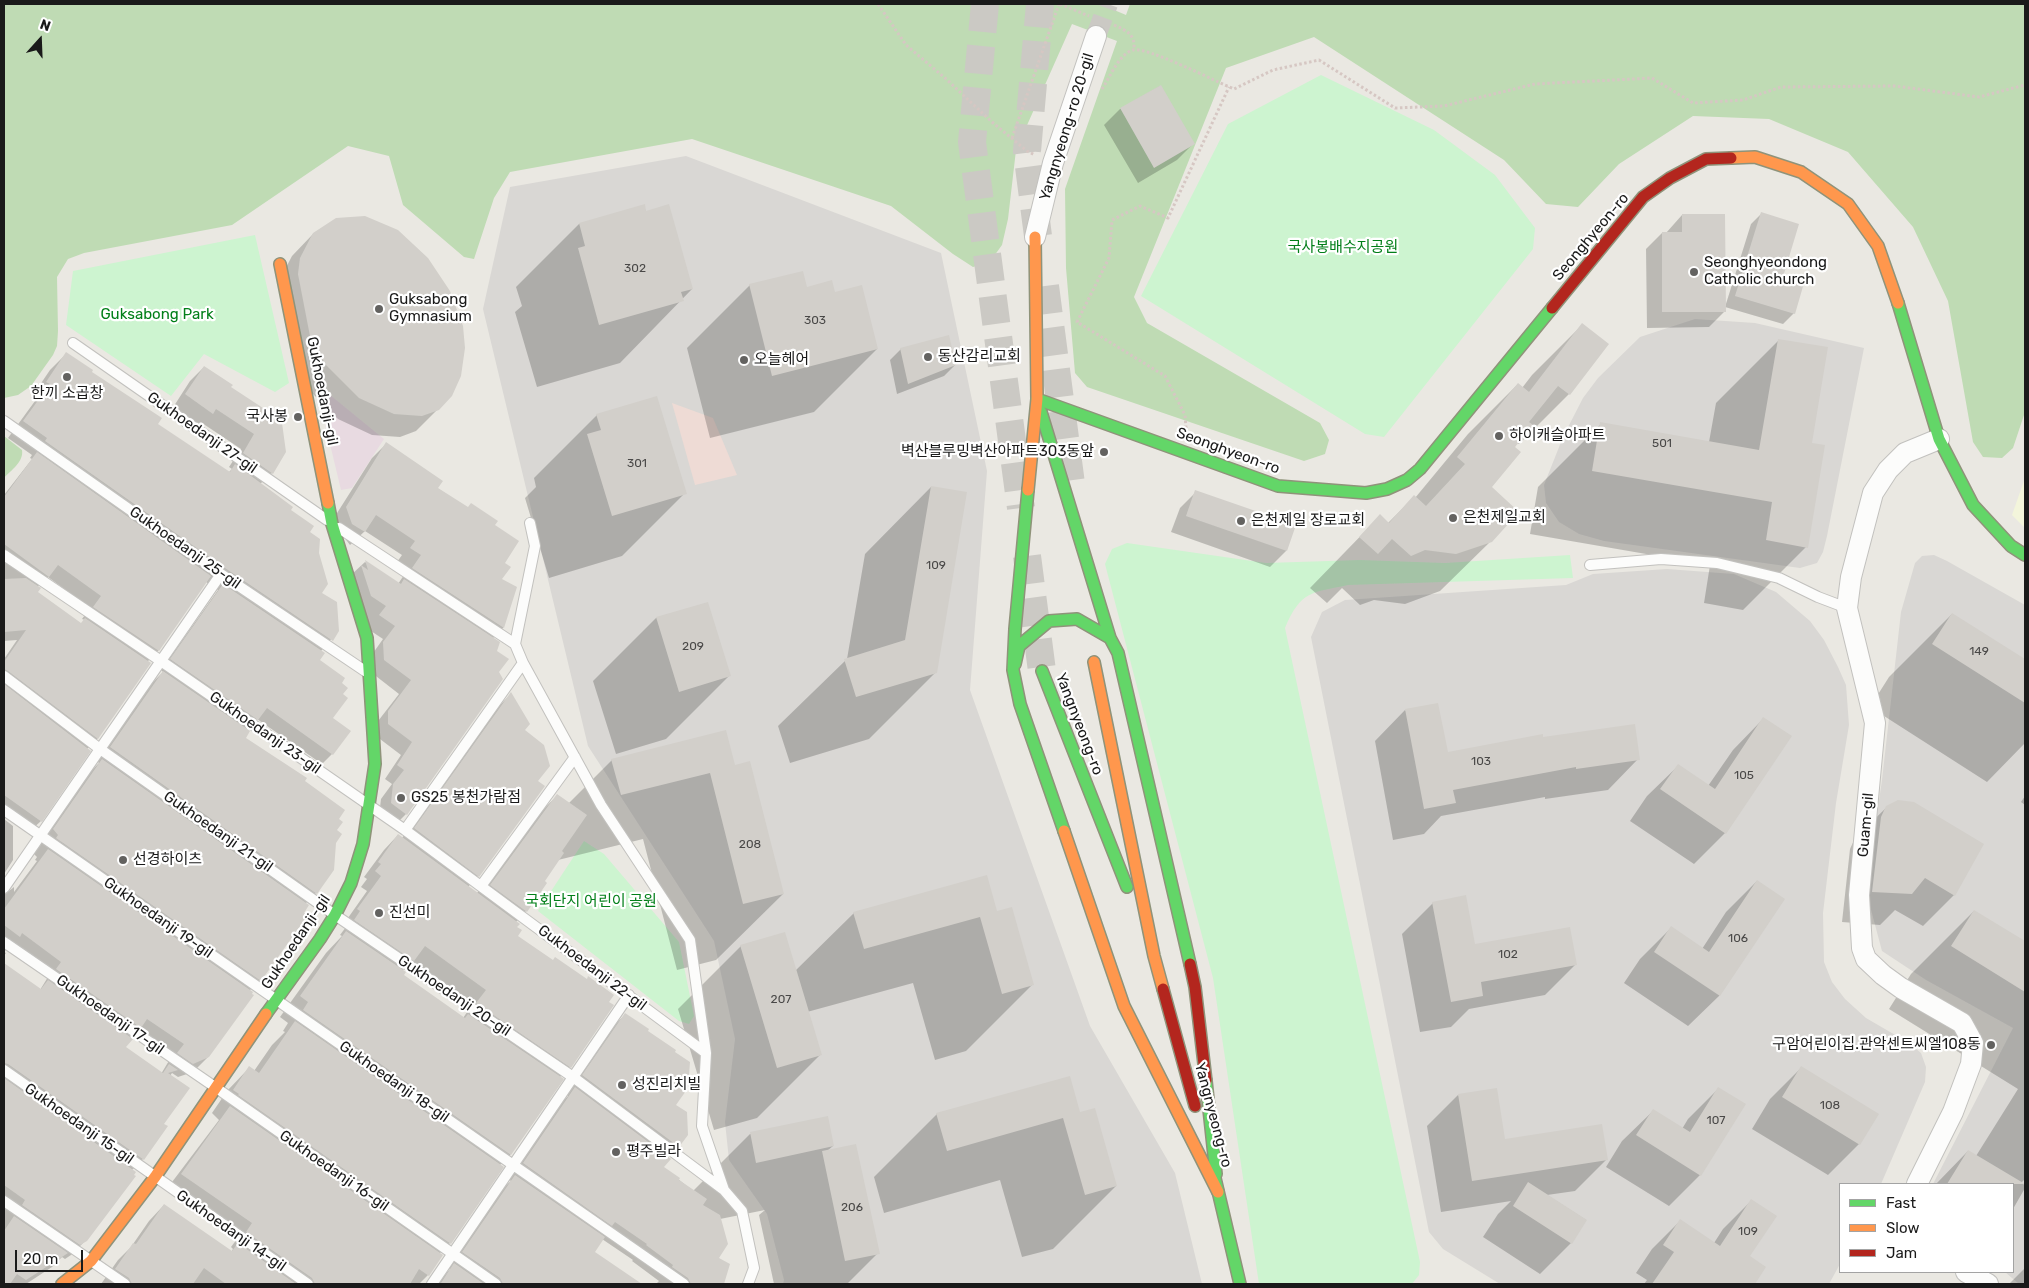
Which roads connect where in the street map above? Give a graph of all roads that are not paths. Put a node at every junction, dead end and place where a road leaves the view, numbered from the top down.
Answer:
1 (1096, 36) tunnel mouth
2 (1035, 237) joint
3 (280, 264) dead end
4 (73, 343) dead end
5 (1037, 399) junction
6 (4, 421) edge
7 (1939, 439) junction
8 (332, 524) junction
9 (530, 524) dead end
10 (4, 554) edge
11 (2025, 555) edge
12 (1590, 565) dead end
13 (221, 574) junction
14 (1848, 608) junction
15 (1110, 638) junction
16 (516, 644) junction
17 (161, 661) junction
18 (1094, 662) dead end
19 (523, 663) junction
20 (1013, 670) junction
21 (1042, 672) tunnel mouth
22 (368, 673) junction
23 (4, 676) edge
24 (100, 749) junction
25 (575, 757) junction
26 (370, 805) junction
27 (4, 810) edge
28 (405, 830) junction
29 (40, 836) junction
30 (481, 886) junction
31 (4, 888) edge
32 (335, 914) junction
33 (4, 942) edge
34 (1154, 956) junction
35 (629, 995) junction
36 (275, 1000) junction
37 (706, 1054) junction
38 (4, 1070) edge
39 (573, 1077) junction
40 (215, 1088) junction
41 (513, 1165) junction
42 (155, 1178) junction
43 (1918, 1183) edge
44 (724, 1190) junction
45 (1218, 1192) junction
46 (4, 1201) edge
47 (452, 1254) junction
48 (90, 1261) junction
49 (1968, 1273) edge
50 (62, 1284) edge
51 (125, 1284) edge
52 (308, 1284) edge
53 (432, 1284) edge
54 (496, 1284) edge
55 (684, 1284) edge
56 (748, 1284) edge
57 (1240, 1284) edge
58 (1988, 1284) edge

1 - 2 street, Yangnyeong-ro 20-gil
2 - 5 main road, Yangnyeong-ro 20-gil
3 - 8 main road, Gukhoedanji-gil
4 - 8 lane, Gukhoedanji 27-gil
5 - 7 main road, Seonghyeon-ro
5 - 15 main road
5 - 20 main road
6 - 13 lane, Gukhoedanji 25-gil
7 - 11 main road, Seonghyeon-ro
7 - 14 street, Guam-gil
8 - 16 lane
8 - 22 main road, Gukhoedanji-gil
9 - 16 lane
10 - 17 lane, Gukhoedanji 23-gil
12 - 14 lane
13 - 17 lane
13 - 22 lane, Gukhoedanji 25-gil
14 - 43 street, Guam-gil
15 - 20 main road
15 - 45 main road
16 - 19 lane
17 - 24 lane
17 - 26 lane, Gukhoedanji 23-gil
18 - 34 main road, Yangnyeong-ro
19 - 25 lane
19 - 28 lane
20 - 45 main road
21 - 34 main road, Yangnyeong-ro
22 - 26 main road, Gukhoedanji-gil
23 - 24 lane, Gukhoedanji 21-gil
24 - 29 lane
24 - 32 lane, Gukhoedanji 21-gil
25 - 30 lane
25 - 37 lane
26 - 28 lane, Gukhoedanji 22-gil
26 - 32 main road, Gukhoedanji-gil
27 - 29 lane, Gukhoedanji 19-gil
28 - 30 lane, Gukhoedanji 22-gil
29 - 31 lane
29 - 36 lane, Gukhoedanji 19-gil
30 - 35 lane, Gukhoedanji 22-gil
32 - 36 main road, Gukhoedanji-gil
32 - 39 lane, Gukhoedanji 20-gil
33 - 40 lane, Gukhoedanji 17-gil
34 - 45 main road, Yangnyeong-ro
35 - 37 lane, Gukhoedanji 22-gil
35 - 39 lane
36 - 40 main road, Gukhoedanji-gil
36 - 41 lane, Gukhoedanji 18-gil
37 - 44 lane
38 - 42 lane, Gukhoedanji 15-gil
39 - 41 lane
39 - 44 lane, Gukhoedanji 20-gil
40 - 42 main road, Gukhoedanji-gil
40 - 47 lane, Gukhoedanji 16-gil
41 - 47 lane
41 - 55 lane, Gukhoedanji 18-gil
42 - 48 main road, Gukhoedanji-gil
42 - 52 lane, Gukhoedanji 14-gil
44 - 56 lane
45 - 57 main road, Yangnyeong-ro
46 - 48 lane
47 - 53 lane
47 - 54 lane, Gukhoedanji 16-gil
48 - 50 main road, Gukhoedanji-gil
48 - 51 lane
49 - 58 street

